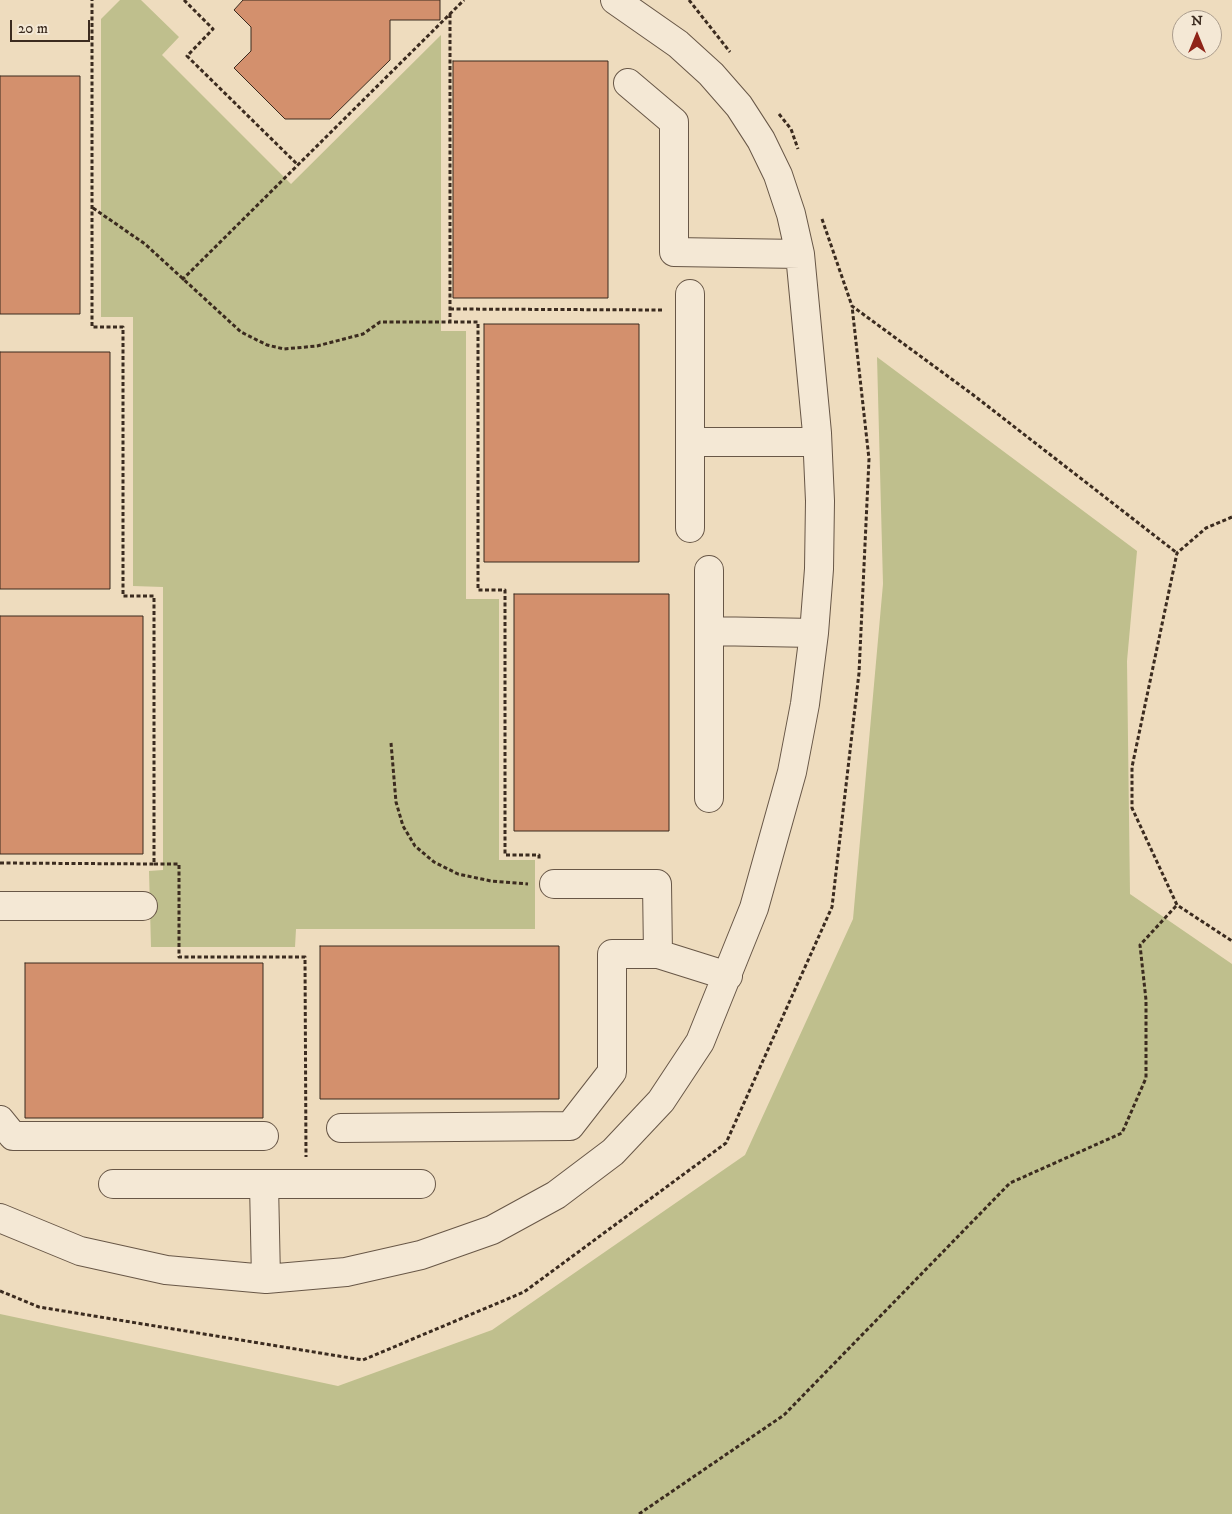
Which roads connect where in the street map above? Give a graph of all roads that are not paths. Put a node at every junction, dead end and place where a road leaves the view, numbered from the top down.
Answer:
1 (616, 0) edge
2 (628, 83) dead end
3 (800, 254) junction
4 (690, 302) road end
5 (690, 442) junction
6 (818, 442) junction
7 (690, 528) dead end
8 (709, 570) dead end
9 (709, 631) junction
10 (814, 632) junction
11 (709, 798) dead end
12 (546, 884) road end
13 (0, 906) edge
14 (142, 906) dead end
15 (658, 954) junction
16 (728, 976) junction
17 (0, 1120) edge
18 (341, 1128) dead end
19 (264, 1136) dead end
20 (113, 1184) dead end
21 (264, 1184) junction
22 (421, 1184) dead end
23 (0, 1218) edge
24 (266, 1279) junction

1 - 3 street
2 - 3 street
3 - 6 street
4 - 5 street
5 - 6 street
5 - 7 street
6 - 10 street
8 - 9 street
9 - 10 street
9 - 11 street
10 - 16 street
12 - 15 street
13 - 14 street
15 - 16 street
15 - 18 street
16 - 24 street
17 - 19 street
20 - 21 street
21 - 22 street
21 - 24 street
23 - 24 street

